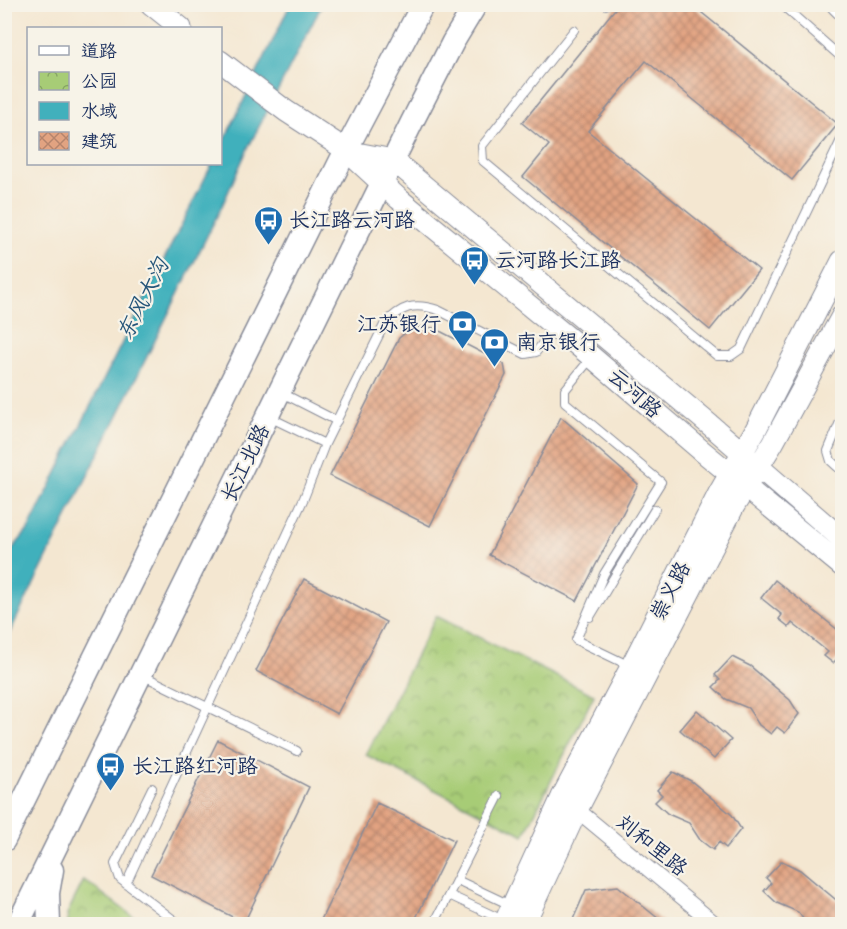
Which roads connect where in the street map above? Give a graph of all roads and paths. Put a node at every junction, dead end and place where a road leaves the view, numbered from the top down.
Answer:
1 (151, 4) edge
2 (423, 4) edge
3 (476, 4) edge
4 (837, 4) edge
5 (783, 5) edge
6 (843, 9) edge
7 (180, 27) edge
8 (574, 30) dead end
9 (843, 58) edge
10 (222, 62) edge
11 (843, 138) edge
12 (346, 150) junction
13 (393, 160) junction
14 (381, 183) junction
15 (843, 261) edge
16 (843, 316) edge
17 (555, 326) junction
18 (592, 357) junction
19 (279, 392) junction
20 (268, 416) junction
21 (337, 421) junction
22 (842, 421) edge
23 (325, 444) junction
24 (750, 461) junction
25 (843, 471) edge
26 (738, 481) junction
27 (655, 509) dead end
28 (843, 539) edge
29 (843, 566) edge
30 (576, 640) junction
31 (631, 667) junction
32 (141, 674) junction
33 (208, 707) junction
34 (297, 751) dead end
35 (152, 788) dead end
36 (499, 796) dead end
37 (24, 800) junction
38 (569, 804) junction
39 (4, 821) edge
40 (4, 840) edge
41 (56, 848) junction
42 (457, 880) junction
43 (126, 884) junction
44 (449, 895) junction
45 (511, 919) edge
46 (18, 924) edge
47 (49, 924) edge
48 (179, 924) edge
49 (434, 924) edge
50 (715, 924) edge

1 - 7 street
2 - 12 main road
3 - 13 main road, 长江北路
4 - 6 street
5 - 9 lane
8 - 11 lane
10 - 12 street, 云河路
12 - 13 street, 云河路
12 - 14 street, 云河路
12 - 37 main road
13 - 14 main road, 长江北路
13 - 24 street, 云河路
14 - 17 street, 云河路
14 - 19 main road, 长江北路
15 - 24 street, 崇义路
16 - 24 street, 崇义路
17 - 18 street, 云河路
17 - 21 lane
18 - 26 street, 云河路
18 - 30 lane
19 - 20 main road, 长江北路
19 - 21 lane
20 - 23 lane
20 - 32 main road, 长江北路
21 - 23 lane
22 - 25 lane
23 - 33 lane
24 - 26 street, 崇义路
24 - 28 street, 云河路
26 - 29 street, 云河路
26 - 31 street, 崇义路
26 - 38 street, 崇义路
27 - 30 lane
30 - 31 lane
31 - 38 street, 崇义路
32 - 33 lane
32 - 41 main road, 长江北路
33 - 34 lane
33 - 43 lane
35 - 43 lane
36 - 42 lane
37 - 39 main road
37 - 40 main road
38 - 45 street, 崇义路
38 - 50 street, 刘和里路
41 - 46 main road, 长江北路
41 - 47 main road
42 - 44 lane
42 - 45 lane
43 - 48 lane
44 - 45 lane
44 - 49 lane

